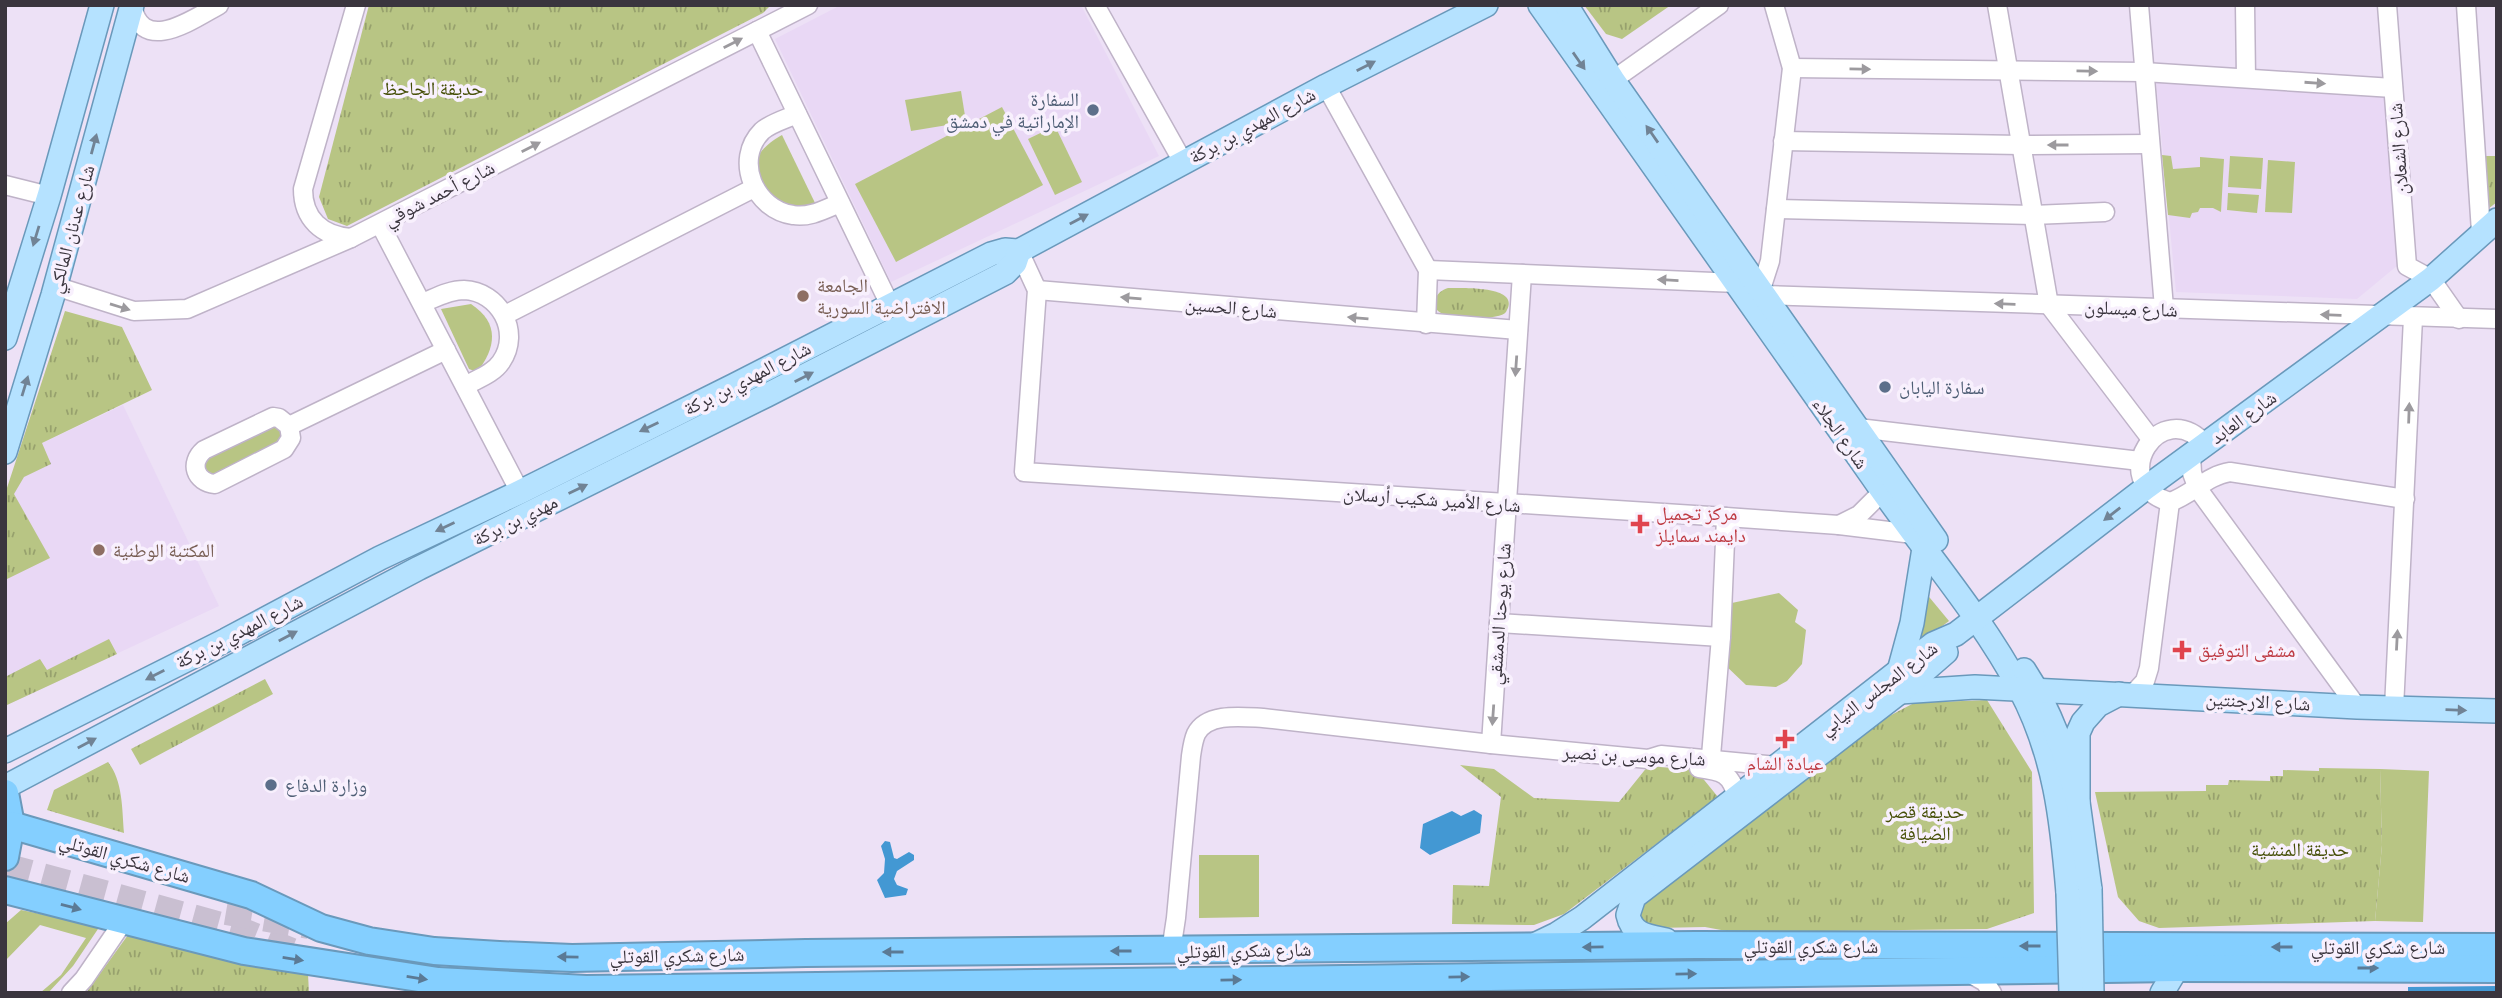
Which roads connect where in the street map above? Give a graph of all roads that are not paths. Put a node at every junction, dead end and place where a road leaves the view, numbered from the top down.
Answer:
1 (102, 5) edge
2 (132, 5) edge
3 (219, 5) edge
4 (356, 5) edge
5 (1486, 5) edge
6 (1540, 5) edge
7 (1566, 5) edge
8 (1702, 5) edge
9 (1718, 5) edge
10 (1774, 5) edge
11 (1997, 5) edge
12 (2139, 5) edge
13 (2245, 5) edge
14 (2387, 5) edge
15 (2466, 5) edge
16 (804, 6) edge
17 (1101, 7) edge
18 (757, 31) junction
19 (1792, 68) junction
20 (2008, 70) junction
21 (2144, 72) junction
22 (1609, 74) junction
23 (2246, 78) junction
24 (1326, 86) junction
25 (2393, 88) junction
26 (797, 114) junction
27 (1783, 141) junction
28 (2150, 144) junction
29 (2021, 145) junction
30 (1183, 162) junction
31 (5, 185) edge
32 (754, 188) junction
33 (48, 196) junction
34 (840, 203) junction
35 (1776, 209) junction
36 (2105, 212) dead end
37 (2033, 215) junction
38 (380, 224) junction
39 (2489, 226) edge
40 (351, 238) junction
41 (1018, 251) junction
42 (1428, 270) junction
43 (1522, 274) junction
44 (24, 277) junction
45 (2431, 279) junction
46 (1737, 283) junction
47 (55, 287) junction
48 (1037, 290) junction
49 (1763, 292) junction
50 (422, 303) junction
51 (890, 305) junction
52 (2049, 305) junction
53 (2164, 308) junction
54 (505, 315) junction
55 (2380, 317) junction
56 (2413, 318) junction
57 (2459, 319) junction
58 (2497, 320) edge
59 (1426, 324) junction
60 (1518, 330) junction
61 (5, 338) edge
62 (446, 350) junction
63 (759, 373) junction
64 (735, 385) junction
65 (465, 386) junction
66 (767, 395) junction
67 (744, 407) junction
68 (289, 426) junction
69 (1858, 428) junction
70 (2151, 439) junction
71 (2199, 450) junction
72 (5, 452) edge
73 (2140, 461) junction
74 (2147, 487) junction
75 (2198, 489) junction
76 (520, 492) junction
77 (1882, 492) junction
78 (2405, 499) junction
79 (2170, 502) junction
80 (1506, 504) junction
81 (1726, 517) junction
82 (1839, 525) junction
83 (1918, 541) junction
84 (1981, 615) junction
85 (1499, 623) junction
86 (1721, 637) junction
87 (1900, 681) junction
88 (2029, 689) junction
89 (2126, 694) junction
90 (2357, 707) junction
91 (2394, 708) junction
92 (2497, 711) edge
93 (43, 731) junction
94 (1490, 744) junction
95 (5, 751) edge
96 (58, 758) junction
97 (1711, 764) junction
98 (1777, 766) junction
99 (5, 787) edge
100 (5, 793) edge
101 (1737, 797) junction
102 (2078, 802) junction
103 (11, 825) junction
104 (5, 857) edge
105 (5, 890) edge
106 (2079, 891) junction
107 (123, 922) junction
108 (1172, 943) junction
109 (1686, 945) junction
110 (1529, 947) junction
111 (2497, 947) edge
112 (2177, 968) junction
113 (2497, 969) edge
114 (1960, 971) junction
115 (71, 993) edge
116 (1992, 993) edge
117 (2071, 993) edge
118 (2092, 993) edge
119 (2162, 993) edge

1 - 33 main road, شارع عدنان المالكي
2 - 3 street
47 -> 2 main road, شارع عدنان المالكي
4 - 40 street
24 -> 5 main road, شارع المهدي بن بركة
6 -> 46 main road, شارع الجلاء
7 - 22 main road, شارع الجلاء
8 - 22 street
9 - 22 street
10 - 19 street
11 - 20 street
12 - 21 street
13 - 23 street
14 - 25 street, شارع الشعلان
15 - 39 street
16 - 18 street, شارع أحمد شوقي
17 - 30 street
18 - 26 street
38 -> 18 street, شارع أحمد شوقي
19 -> 20 street
19 - 27 street
20 -> 21 street
20 - 29 street
21 - 23 street
21 - 28 street
49 -> 22 main road, شارع الجلاء
23 -> 25 street
24 - 30 main road, شارع المهدي بن بركة
24 - 42 street
25 - 45 street, شارع الشعلان
26 - 32 street
26 - 34 street
27 - 29 street
27 - 35 street
28 -> 29 street
28 - 53 street
29 - 37 street
41 -> 30 main road, شارع المهدي بن بركة
31 - 33 street
32 - 34 street
32 - 54 street
33 -> 44 main road, شارع عدنان المالكي
34 - 51 street
35 - 37 street
35 - 49 street
36 - 37 street
37 - 52 street
38 - 40 street, شارع أحمد شوقي
38 - 50 street
39 - 45 main road, شارع العابد
47 -> 40 street, شارع أحمد شوقي
41 - 48 street
41 - 51 main road, شارع المهدي بن بركة
66 -> 41 main road, مهدي بن بركة
42 - 43 street
42 - 59 street
46 -> 43 street
43 - 60 street, شارع يوحنا الدمشقي
44 - 47 main road
44 - 61 main road, شارع عدنان المالكي
45 - 55 main road, شارع العابد
45 - 57 street
46 - 77 main road, شارع الجلاء
72 -> 47 main road, شارع عدنان المالكي
59 -> 48 street, شارع الحسين
48 - 80 street, شارع الأمير شكيب أرسلان
52 -> 49 street, شارع ميسلون
49 - 69 main road, شارع الجلاء
50 - 54 street
50 - 62 street
51 - 63 main road, شارع المهدي بن بركة
52 - 53 street, شارع ميسلون
52 - 70 street
55 -> 53 street, شارع ميسلون
54 - 65 street
55 - 56 street, شارع ميسلون
55 - 71 main road, شارع العابد
56 - 57 street, شارع ميسلون
78 -> 56 street
57 - 58 street, شارع ميسلون
59 - 60 street, شارع الحسين
60 -> 80 street, شارع يوحنا الدمشقي
62 - 65 street
62 - 68 street
63 - 64 main road, شارع المهدي بن بركة
63 - 66 main road
64 - 67 main road
64 -> 76 main road, شارع المهدي بن بركة
65 - 76 street
66 - 67 main road, مهدي بن بركة
96 -> 67 main road, مهدي بن بركة
68 - 68 street
69 - 73 street
69 - 84 main road, شارع الجلاء
70 - 71 street
70 - 73 street
71 - 74 main road, شارع العابد
71 - 75 street
73 - 74 street
74 - 79 street
74 -> 84 main road, شارع العابد
75 - 78 street
75 - 79 street
75 - 90 street
76 -> 93 main road, شارع المهدي بن بركة
77 - 82 street
77 - 83 main road, شارع الجلاء
91 -> 78 street
79 - 89 street
80 - 81 street, شارع الأمير شكيب أرسلان
80 - 85 street, شارع يوحنا الدمشقي
81 - 82 street, شارع الأمير شكيب أرسلان
81 - 86 street
82 - 83 street, شارع الأمير شكيب أرسلان
83 - 84 main road, شارع الجلاء
83 - 87 main road
84 - 87 main road, شارع المجلس النيابي
84 - 88 main road, شارع الجلاء
85 - 86 street
85 -> 94 street, شارع يوحنا الدمشقي
86 - 97 street
87 - 88 main road, شارع الارجنتين
87 - 98 main road, شارع المجلس النيابي
87 - 109 main road, شارع المجلس النيابي
88 - 89 main road, شارع الارجنتين
88 - 102 main road, شارع الجلاء
88 - 106 main road, شارع الجلاء
89 - 90 main road, شارع الارجنتين
89 - 102 main road
90 - 91 main road, شارع الارجنتين
91 -> 92 main road, شارع الارجنتين
93 - 95 main road, شارع المهدي بن بركة
93 - 96 main road
94 - 97 street, شارع موسى بن نصير
94 - 108 street, شارع موسى بن نصير
96 - 99 main road, مهدي بن بركة
97 - 98 street, شارع موسى بن نصير
97 - 101 street
98 - 101 main road, شارع المجلس النيابي
100 - 103 highway
101 - 110 main road, شارع المجلس النيابي
102 - 106 main road
103 - 104 highway
108 -> 103 highway, شارع شكري القوتلي
105 -> 107 highway, شارع شكري القوتلي
106 - 117 main road, bridge
106 - 118 main road, bridge
107 -> 114 highway, شارع شكري القوتلي
107 - 115 street
108 - 110 highway, شارع شكري القوتلي
109 -> 110 highway, شارع شكري القوتلي
111 -> 109 highway, شارع شكري القوتلي
112 -> 113 highway, شارع شكري القوتلي
112 - 114 highway, شارع شكري القوتلي
112 - 119 main road
114 - 116 street

